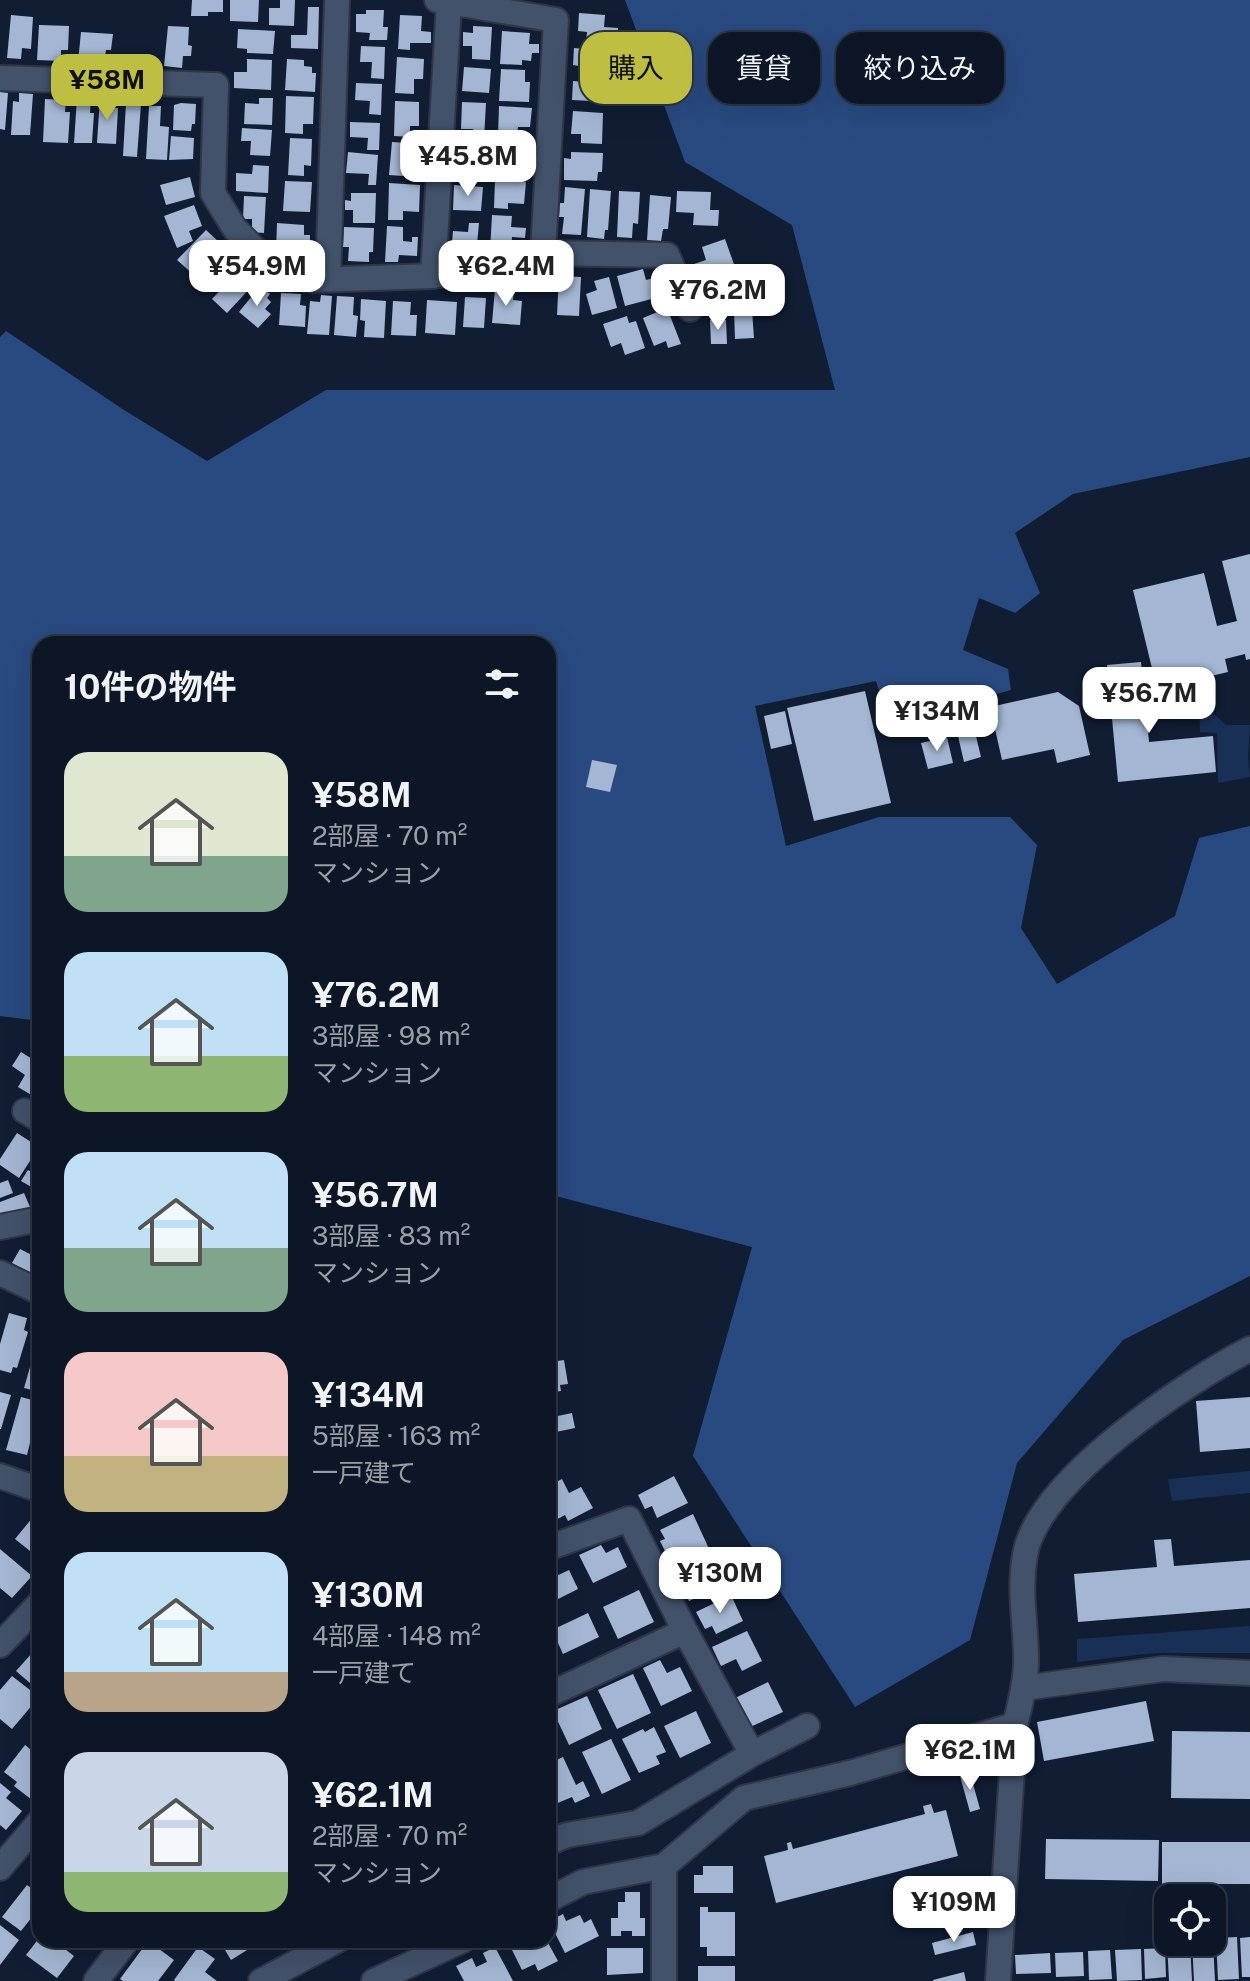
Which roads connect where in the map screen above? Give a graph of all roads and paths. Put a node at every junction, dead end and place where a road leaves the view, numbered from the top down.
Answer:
1 (337, 0) edge
2 (443, 1) edge
3 (0, 78) edge
4 (543, 253) junction
5 (433, 276) junction
6 (328, 279) junction
7 (690, 309) dead end
8 (32, 1221) edge
9 (0, 1227) edge
10 (0, 1273) edge
11 (32, 1288) edge
12 (1250, 1349) edge
13 (0, 1476) edge
14 (32, 1487) edge
15 (556, 1545) edge
16 (32, 1613) edge
17 (685, 1631) junction
18 (0, 1645) edge
19 (1250, 1673) edge
20 (1024, 1688) junction
21 (556, 1691) edge
22 (1015, 1725) junction
23 (807, 1726) dead end
24 (752, 1754) junction
25 (32, 1830) edge
26 (556, 1840) edge
27 (664, 1866) junction
28 (0, 1868) edge
29 (556, 1896) edge
30 (121, 1948) edge
31 (305, 1948) edge
32 (446, 1948) edge
33 (96, 1981) edge
34 (261, 1981) edge
35 (374, 1981) edge
36 (664, 1981) edge
37 (998, 1981) edge

1 - 6 street
2 - 4 street
2 - 5 street
3 - 6 street
4 - 5 street
4 - 7 street
5 - 6 street
8 - 9 street
10 - 11 street
12 - 20 street
13 - 14 street
15 - 17 street
16 - 18 street
17 - 21 street
17 - 24 street
19 - 20 street
20 - 22 street
22 - 27 street
22 - 37 street
23 - 24 street
24 - 26 street
25 - 28 street
27 - 29 street
27 - 36 street
30 - 33 street
31 - 34 street
32 - 35 street

